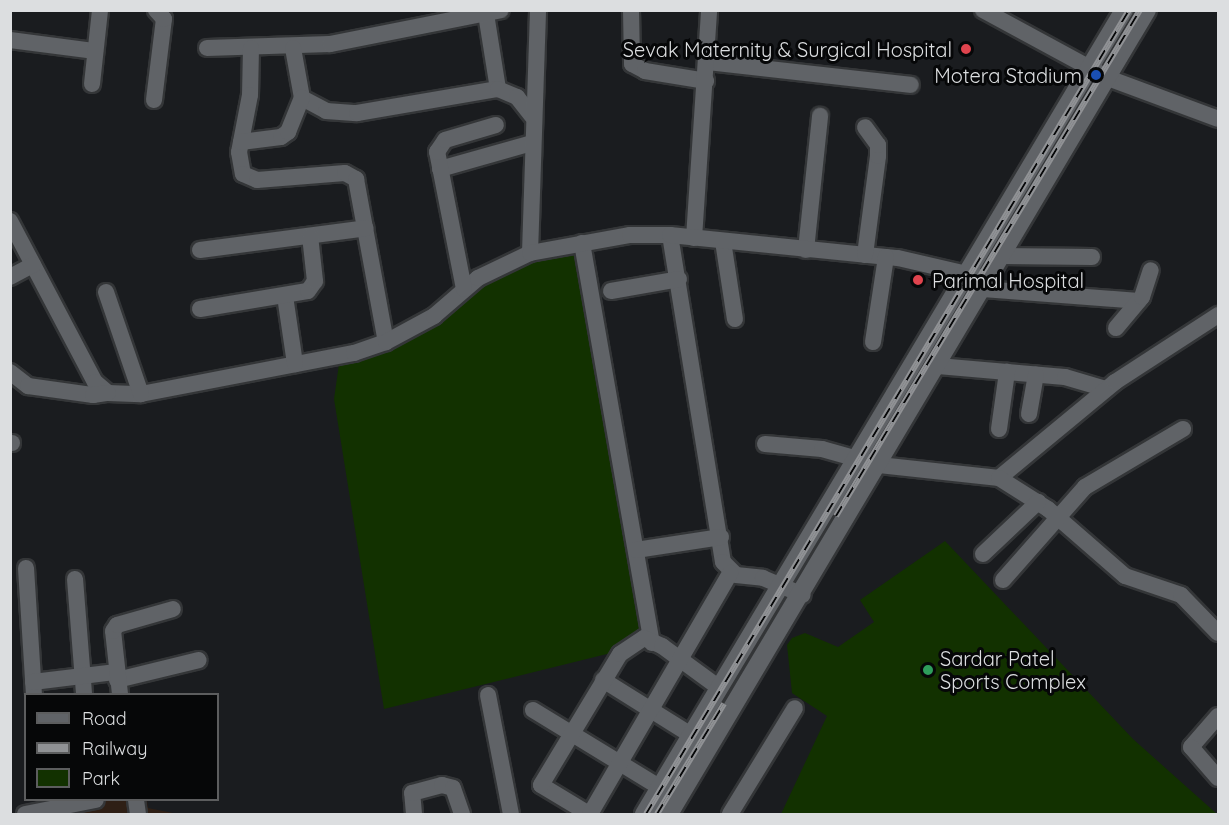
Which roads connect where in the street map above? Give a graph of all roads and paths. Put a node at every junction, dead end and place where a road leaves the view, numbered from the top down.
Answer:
1 (100, 10) edge
2 (156, 10) edge
3 (538, 10) edge
4 (631, 10) edge
5 (983, 10) edge
6 (1124, 10) edge
7 (1147, 10) edge
8 (494, 12) edge
9 (712, 12) edge
10 (10, 40) edge
11 (207, 48) dead end
12 (251, 48) junction
13 (293, 48) junction
14 (95, 51) junction
15 (707, 62) junction
16 (1088, 67) junction
17 (1107, 78) junction
18 (706, 81) junction
19 (92, 84) dead end
20 (911, 85) dead end
21 (498, 89) junction
22 (302, 98) junction
23 (154, 100) dead end
24 (1217, 115) edge
25 (532, 116) junction
26 (820, 116) dead end
27 (496, 124) dead end
28 (865, 126) dead end
29 (241, 142) junction
30 (532, 144) junction
31 (440, 169) junction
32 (10, 221) edge
33 (366, 228) junction
34 (670, 235) junction
35 (310, 236) junction
36 (694, 238) junction
37 (723, 241) junction
38 (582, 243) junction
39 (200, 250) dead end
40 (806, 250) junction
41 (530, 253) junction
42 (865, 255) junction
43 (1002, 256) junction
44 (886, 257) junction
45 (1092, 257) dead end
46 (33, 265) junction
47 (1151, 270) dead end
48 (965, 273) junction
49 (10, 277) edge
50 (679, 279) junction
51 (986, 284) junction
52 (464, 289) junction
53 (611, 291) dead end
54 (106, 292) dead end
55 (285, 297) junction
56 (1139, 301) junction
57 (200, 309) dead end
58 (1218, 315) edge
59 (735, 319) dead end
60 (1116, 328) dead end
61 (386, 342) junction
62 (873, 342) dead end
63 (295, 364) junction
64 (938, 366) junction
65 (10, 372) edge
66 (1007, 372) junction
67 (1036, 375) junction
68 (1106, 389) junction
69 (108, 393) junction
70 (141, 394) junction
71 (1029, 414) dead end
72 (999, 429) dead end
73 (1183, 429) dead end
74 (765, 444) dead end
75 (856, 458) junction
76 (879, 465) junction
77 (999, 478) junction
78 (1038, 502) junction
79 (1056, 516) junction
80 (721, 537) junction
81 (636, 550) junction
82 (982, 554) dead end
83 (26, 568) dead end
84 (730, 573) junction
85 (75, 579) dead end
86 (1003, 580) dead end
87 (781, 584) junction
88 (802, 595) junction
89 (173, 609) dead end
90 (1217, 629) edge
91 (652, 643) junction
92 (679, 659) junction
93 (199, 660) dead end
94 (81, 676) junction
95 (603, 680) junction
96 (118, 682) edge
97 (718, 687) junction
98 (33, 688) edge
99 (84, 693) edge
100 (488, 695) dead end
101 (795, 708) dead end
102 (533, 710) dead end
103 (651, 710) junction
104 (1218, 716) edge
105 (574, 731) junction
106 (691, 735) junction
107 (621, 761) junction
108 (1218, 778) edge
109 (661, 788) junction
110 (91, 801) edge
111 (25, 814) edge
112 (414, 814) edge
113 (462, 814) edge
114 (511, 814) edge
115 (590, 814) edge
116 (644, 814) edge
117 (669, 814) edge
118 (730, 814) edge

1 - 14 street
2 - 23 street
3 - 25 street
4 - 18 street
5 - 16 street
6 - 16 street
7 - 17 street
8 - 13 street
8 - 21 street
9 - 15 street
10 - 14 street
11 - 12 street
12 - 13 street
12 - 29 street
13 - 22 street
14 - 19 street
15 - 18 street
15 - 20 street
16 - 17 street
16 - 48 street
17 - 24 street
17 - 43 street
18 - 36 street
21 - 22 street
21 - 25 street
22 - 29 street
25 - 30 street
26 - 40 street
27 - 31 street
28 - 42 street
29 - 33 street
30 - 31 street
30 - 41 street
31 - 52 street
32 - 46 street
33 - 35 street
33 - 61 street
34 - 36 street
34 - 38 street
34 - 50 street
35 - 39 street
35 - 55 street
36 - 37 street
37 - 40 street
37 - 59 street
38 - 41 street
38 - 81 street
40 - 42 street
41 - 52 street
42 - 44 street
43 - 45 street
43 - 51 street
44 - 48 street
44 - 62 street
46 - 49 street
46 - 69 street
47 - 56 street
48 - 51 street
48 - 75 street
50 - 53 street
50 - 80 street
51 - 56 street
51 - 64 street
52 - 61 street
54 - 70 street
55 - 57 street
55 - 63 street
56 - 60 street
58 - 68 street
61 - 63 street
63 - 70 street
64 - 66 street
64 - 76 street
65 - 69 street
66 - 67 street
66 - 72 street
67 - 68 street
67 - 71 street
68 - 77 street
69 - 70 street
73 - 79 street
74 - 75 street
75 - 76 street
75 - 87 street
76 - 77 street
76 - 88 street
77 - 78 street
78 - 79 street
78 - 82 street
79 - 86 street
79 - 90 street
80 - 81 street
80 - 84 street
81 - 91 street
83 - 98 street
84 - 87 street
84 - 92 street
85 - 94 street
87 - 88 street
87 - 97 street
88 - 117 street
89 - 96 street
91 - 92 street
91 - 95 street
92 - 97 street
92 - 103 street
93 - 96 street
94 - 96 street
94 - 98 street
94 - 99 street
95 - 103 street
95 - 105 street
97 - 106 street
100 - 114 street
101 - 118 street
102 - 105 street
103 - 106 street
103 - 107 street
104 - 108 street
105 - 107 street
105 - 115 street
106 - 109 street
107 - 109 street
107 - 115 street
109 - 116 street
110 - 111 street
112 - 113 street

